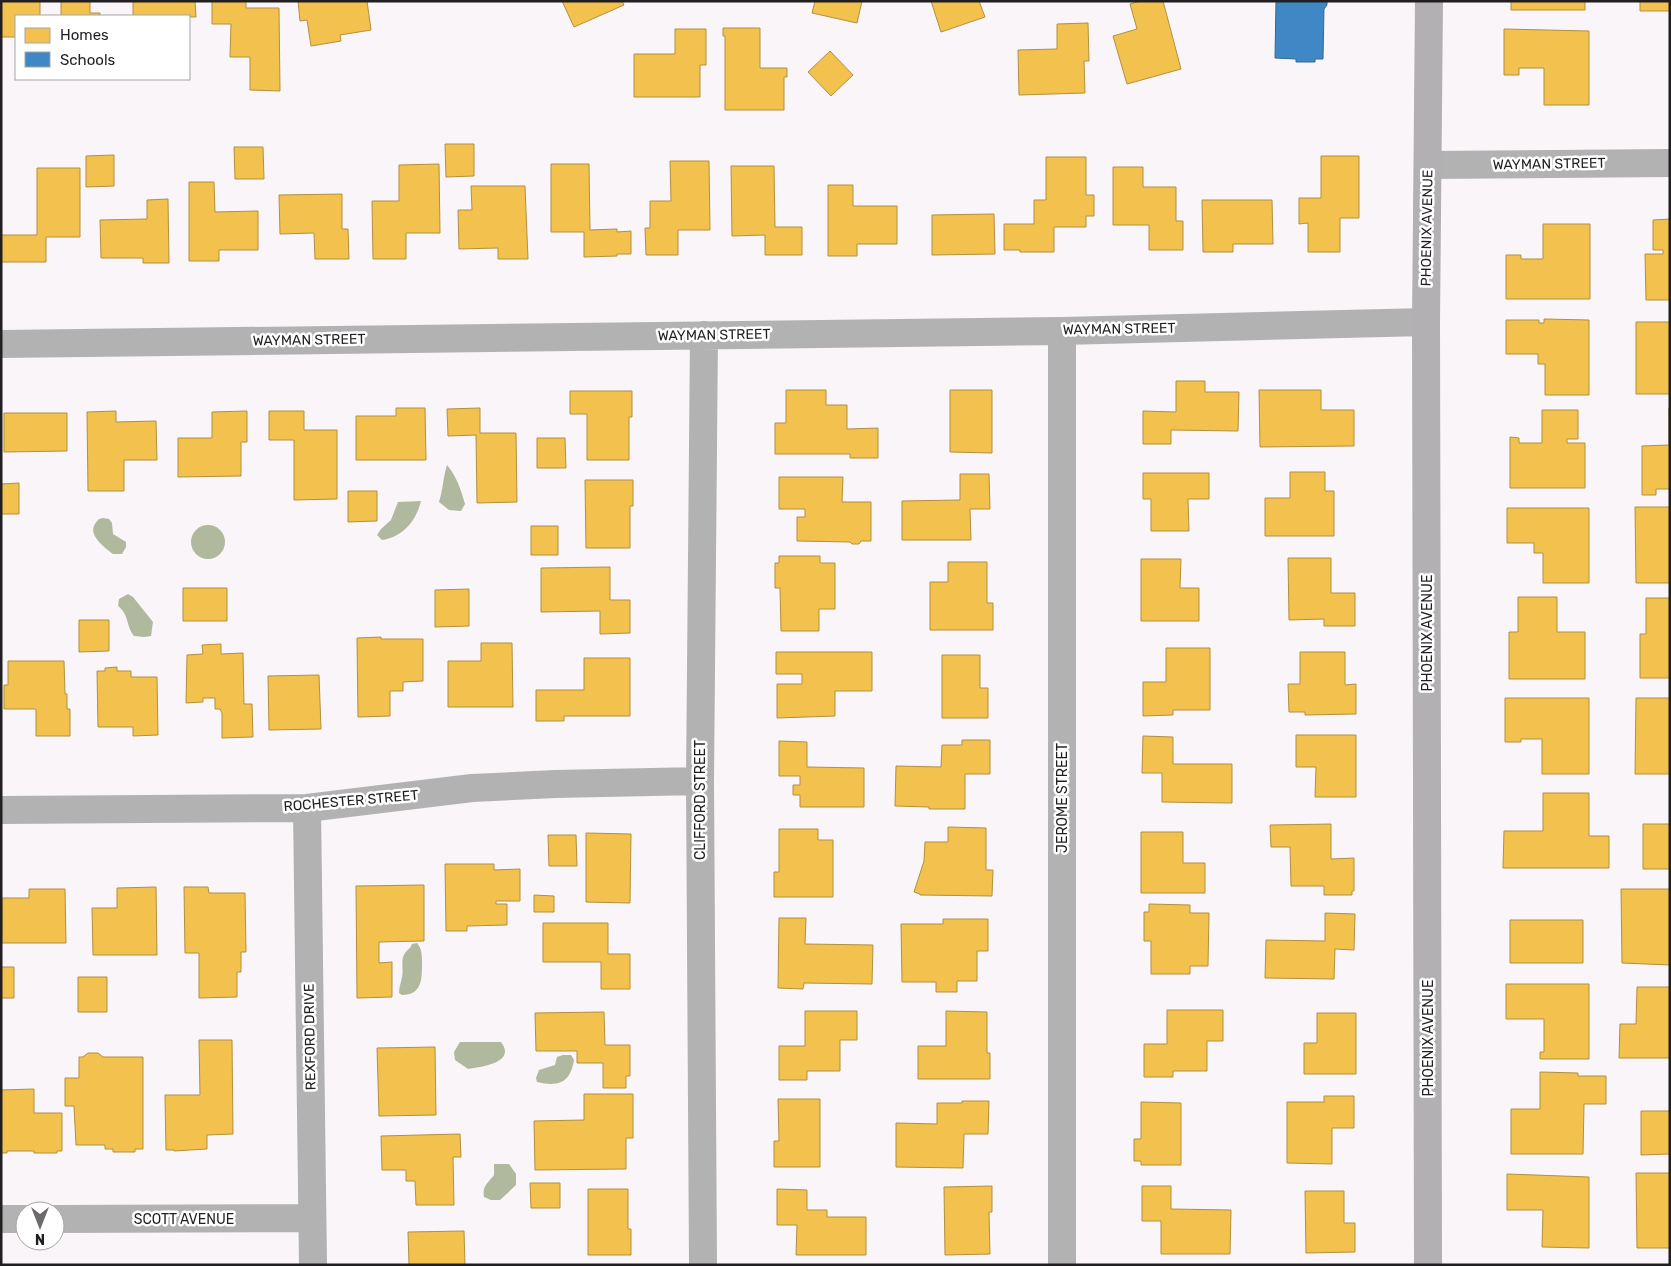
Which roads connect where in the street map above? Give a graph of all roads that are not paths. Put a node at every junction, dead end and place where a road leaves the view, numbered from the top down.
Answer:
1 (1429, 1) edge
2 (1670, 162) edge
3 (1428, 165) junction
4 (1426, 322) junction
5 (1062, 331) junction
6 (704, 335) junction
7 (1, 344) edge
8 (700, 780) junction
9 (307, 808) junction
10 (1, 810) edge
11 (312, 1218) junction
12 (1, 1219) edge
13 (15, 1219) edge
14 (65, 1219) edge
15 (313, 1265) edge
16 (703, 1265) edge
17 (1062, 1265) edge
18 (1428, 1265) edge

1 - 3 street, PHOENIX AVENUE
2 - 3 street, WAYMAN STREET
3 - 4 street, PHOENIX AVENUE
4 - 5 street, WAYMAN STREET
4 - 18 street, PHOENIX AVENUE
5 - 6 street, WAYMAN STREET
5 - 17 street, JEROME STREET
6 - 7 street, WAYMAN STREET
6 - 8 street, CLIFFORD STREET
8 - 9 street, ROCHESTER STREET
8 - 16 street, CLIFFORD STREET
9 - 10 street, ROCHESTER STREET
9 - 11 street, REXFORD DRIVE
11 - 14 street, SCOTT AVENUE
11 - 15 street, REXFORD DRIVE
12 - 13 street

